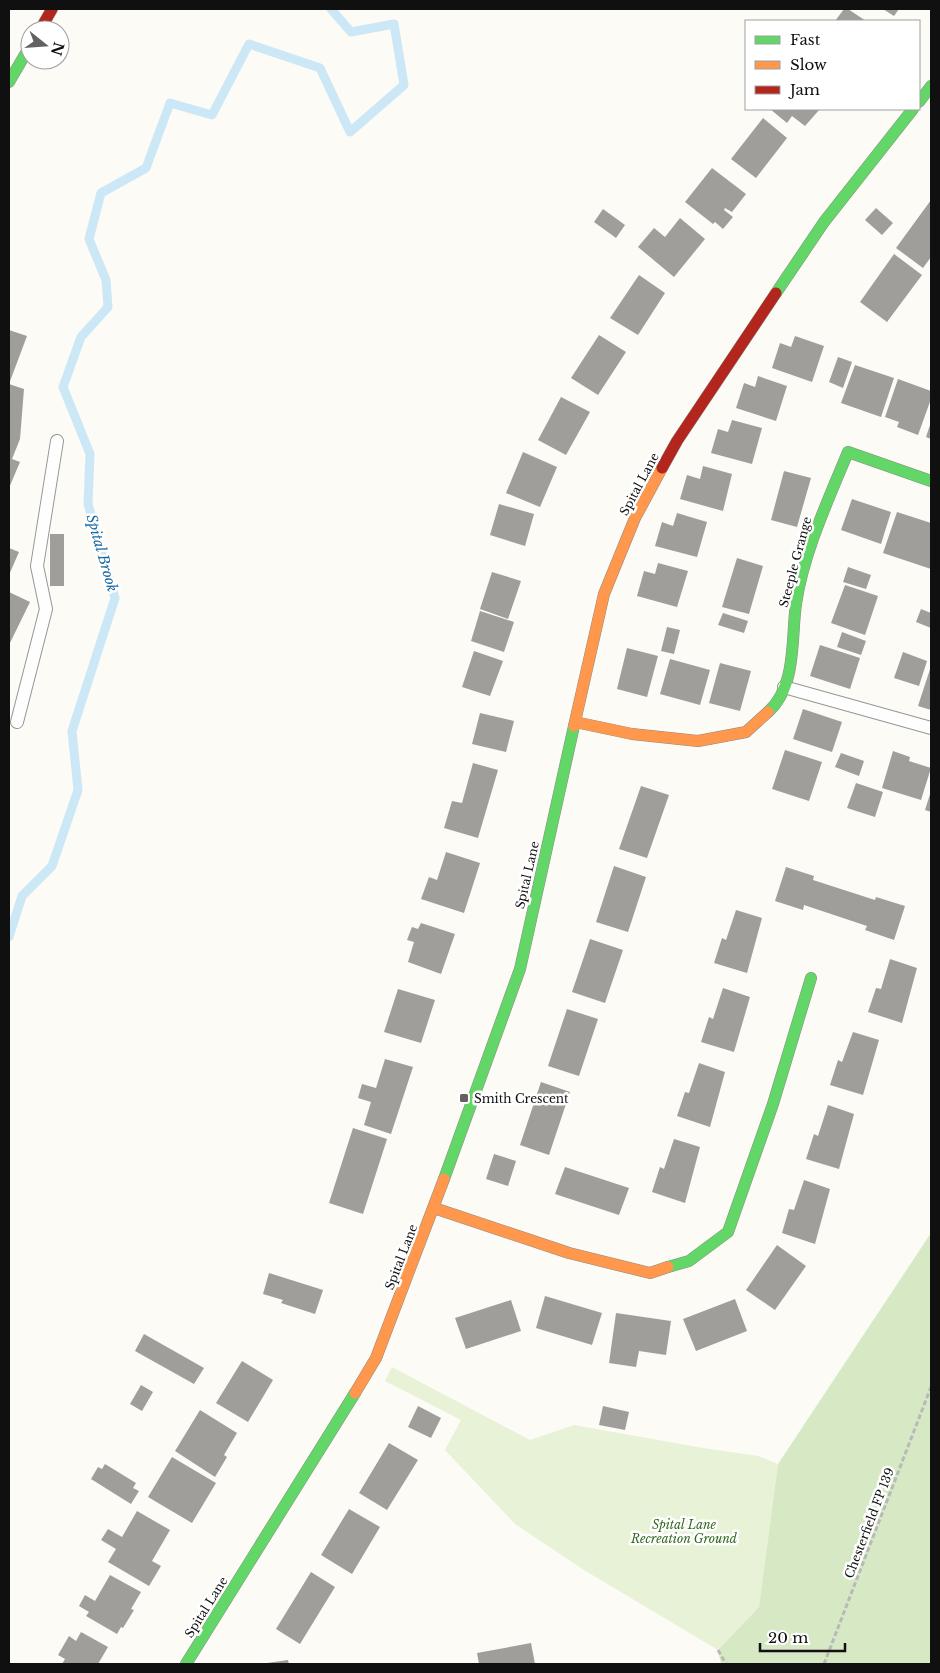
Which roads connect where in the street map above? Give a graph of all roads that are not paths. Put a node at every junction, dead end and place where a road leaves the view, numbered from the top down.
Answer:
1 (52, 9) edge
2 (46, 20) edge
3 (20, 63) edge
4 (9, 82) edge
5 (931, 86) edge
6 (920, 101) edge
7 (912, 110) edge
8 (57, 441) dead end
9 (931, 481) edge
10 (784, 687) junction
11 (17, 722) dead end
12 (575, 722) junction
13 (931, 728) edge
14 (811, 978) dead end
15 (434, 1208) junction
16 (186, 1664) edge

1 - 2 main road
3 - 4 main road
5 - 6 main road
7 - 12 main road, Spital Lane
8 - 11 lane
9 - 10 main road, Steeple Grange
10 - 12 main road, Steeple Grange
10 - 13 lane
12 - 15 main road, Spital Lane
14 - 15 main road
15 - 16 main road, Spital Lane

